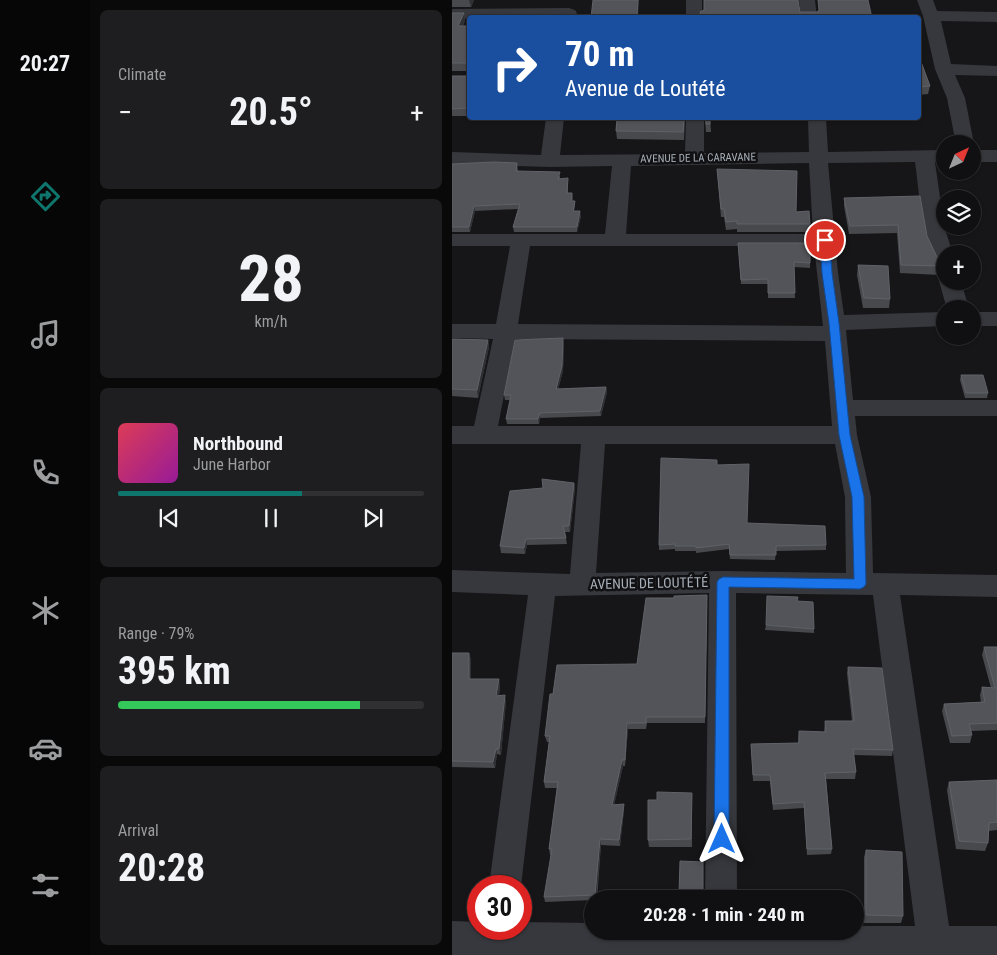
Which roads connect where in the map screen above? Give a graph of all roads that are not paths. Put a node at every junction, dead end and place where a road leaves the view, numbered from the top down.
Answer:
1 (694, 0) edge
2 (807, 0) edge
3 (928, 8) edge
4 (570, 10) edge
5 (452, 14) edge
6 (694, 15) edge
7 (809, 15) edge
8 (996, 17) edge
9 (944, 70) junction
10 (996, 71) edge
11 (555, 120) edge
12 (694, 120) edge
13 (817, 120) edge
14 (963, 135) edge
15 (924, 155) junction
16 (936, 156) edge
17 (981, 156) edge
18 (996, 156) edge
19 (820, 157) junction
20 (452, 158) edge
21 (694, 158) junction
22 (622, 160) junction
23 (550, 161) junction
24 (452, 240) edge
25 (825, 240) junction
26 (521, 241) junction
27 (614, 241) junction
28 (940, 245) edge
29 (981, 318) edge
30 (996, 319) edge
31 (936, 320) edge
32 (834, 329) junction
33 (506, 330) junction
34 (452, 331) edge
35 (842, 408) junction
36 (996, 408) edge
37 (484, 434) junction
38 (452, 435) edge
39 (594, 435) junction
40 (845, 435) junction
41 (452, 581) edge
42 (723, 582) junction
43 (582, 584) junction
44 (543, 585) junction
45 (873, 585) junction
46 (996, 586) edge
47 (506, 875) edge
48 (721, 890) edge
49 (452, 938) edge
50 (467, 939) edge
51 (498, 940) edge
52 (721, 943) edge
53 (996, 943) edge
54 (935, 948) edge

1 - 6 street
2 - 7 street
3 - 8 street
3 - 9 street
4 - 5 street
9 - 10 street
9 - 14 street
11 - 23 street
12 - 21 street
13 - 19 street
15 - 16 street, AVENUE DE LA CARAVANE
15 - 19 street, AVENUE DE LA CARAVANE
15 - 28 street
17 - 18 street
19 - 21 street, AVENUE DE LA CARAVANE
19 - 25 street
20 - 23 street, AVENUE DE LA CARAVANE
21 - 22 street, AVENUE DE LA CARAVANE
22 - 23 street, AVENUE DE LA CARAVANE
22 - 27 street
24 - 26 street
25 - 27 street
25 - 32 street
26 - 27 street
26 - 33 street
29 - 30 street
31 - 32 street
32 - 33 street
32 - 35 street
33 - 34 street
33 - 37 street
35 - 36 street
35 - 40 street
37 - 38 street
37 - 39 street
39 - 40 street
39 - 43 street
40 - 45 street
41 - 44 street, AVENUE DE LOUTÉTÉ
42 - 43 street, AVENUE DE LOUTÉTÉ
42 - 45 street, AVENUE DE LOUTÉTÉ
42 - 48 street
43 - 44 street, AVENUE DE LOUTÉTÉ
44 - 47 street
45 - 46 street, AVENUE DE LOUTÉTÉ
45 - 54 street
49 - 50 street
51 - 52 street
52 - 54 street
53 - 54 street

